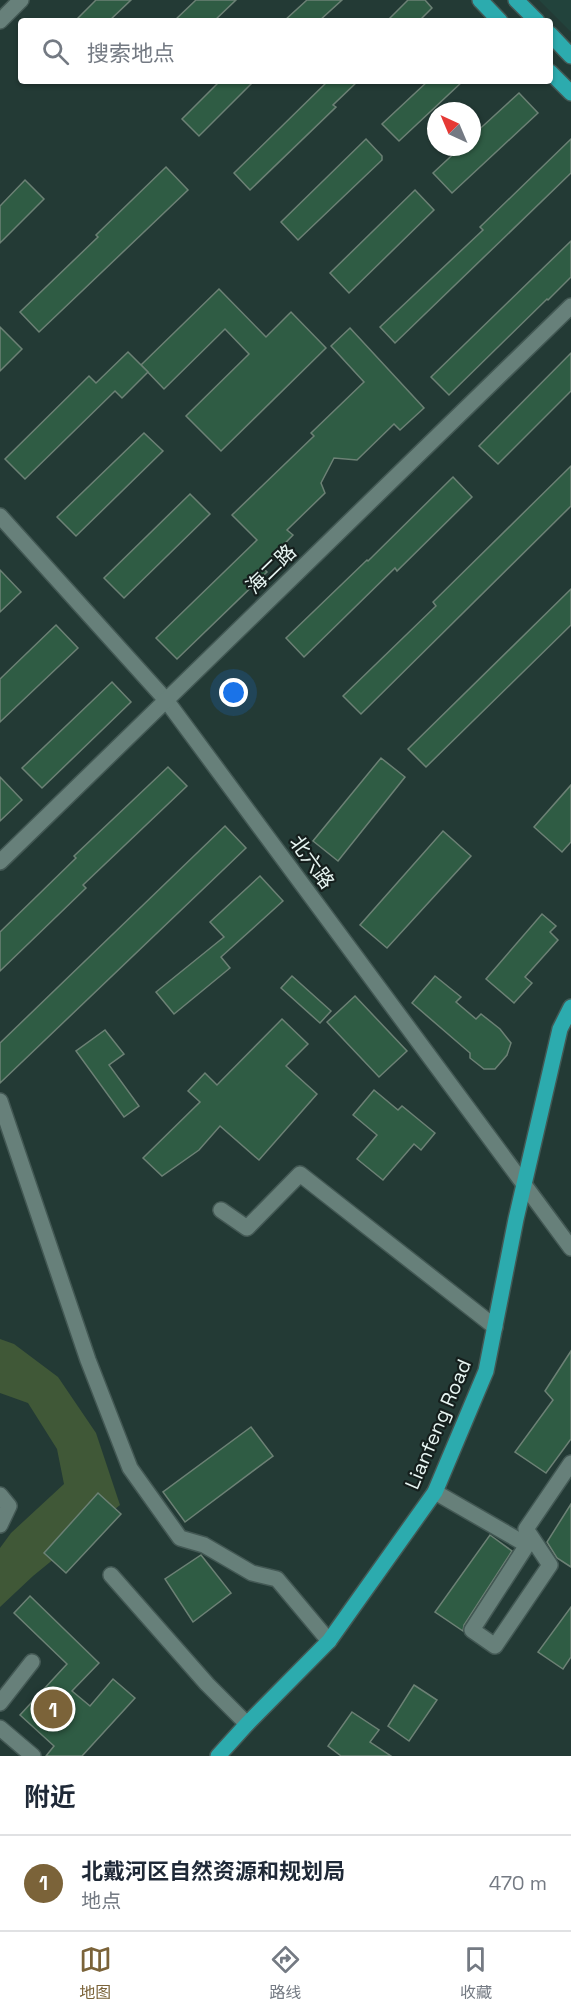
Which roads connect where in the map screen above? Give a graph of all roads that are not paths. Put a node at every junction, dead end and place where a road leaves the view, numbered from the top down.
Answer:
1 (21, 0) edge
2 (480, 0) edge
3 (516, 0) edge
4 (497, 18) edge
5 (534, 18) edge
6 (0, 21) edge
7 (553, 37) edge
8 (571, 56) edge
9 (553, 75) edge
10 (571, 93) edge
11 (571, 306) edge
12 (0, 516) edge
13 (166, 700) junction
14 (0, 862) edge
15 (571, 1007) edge
16 (0, 1101) edge
17 (524, 1184) junction
18 (221, 1210) dead end
19 (571, 1248) edge
20 (495, 1327) junction
21 (571, 1463) edge
22 (435, 1492) junction
23 (0, 1495) edge
24 (0, 1525) edge
25 (111, 1575) dead end
26 (329, 1641) junction
27 (32, 1662) dead end
28 (0, 1703) edge
29 (247, 1724) junction
30 (0, 1728) edge
31 (226, 1753) edge
32 (33, 1756) edge

1 - 6 street
2 - 4 main road
3 - 5 main road
7 - 8 main road
9 - 10 main road
11 - 13 street, 海二路
12 - 13 street, 北六路
13 - 14 street, 海二路
13 - 17 street, 北六路
15 - 17 main road, Lianfeng Road
16 - 26 street
17 - 19 street, 北六路
17 - 20 main road, Lianfeng Road
18 - 20 street
20 - 22 main road, Lianfeng Road
21 - 22 street
22 - 26 main road, Lianfeng Road
23 - 24 street
25 - 29 street
26 - 29 main road, Lianfeng Road
27 - 28 street
29 - 31 main road, Lianfeng Road
30 - 32 street

